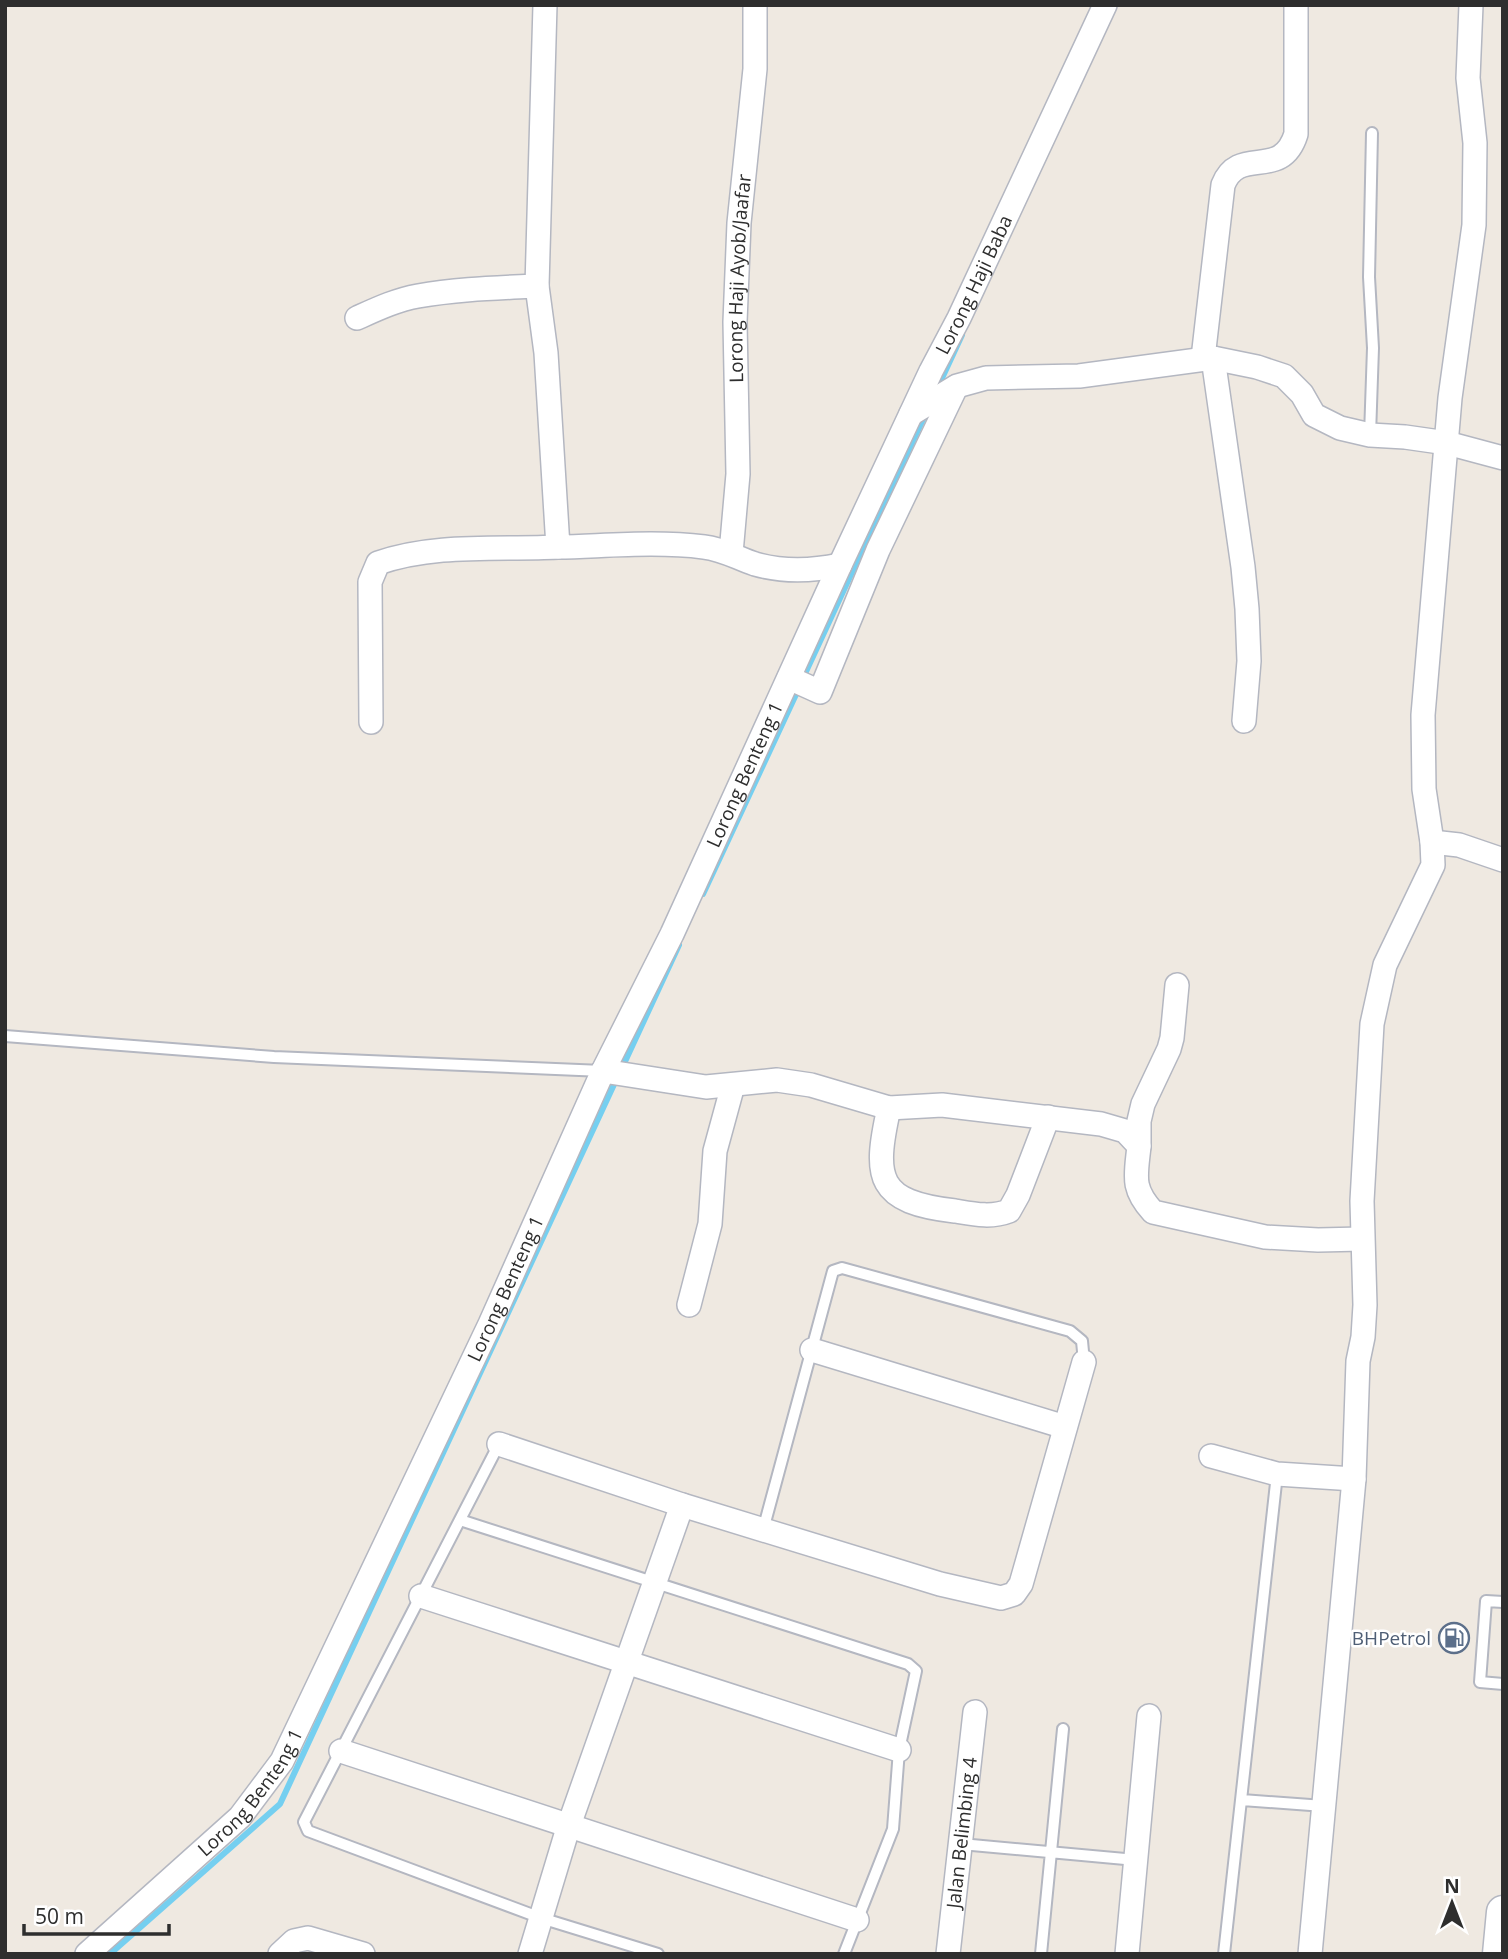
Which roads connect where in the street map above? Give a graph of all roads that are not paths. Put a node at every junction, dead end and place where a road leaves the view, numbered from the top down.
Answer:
1 (545, 5) edge
2 (755, 5) edge
3 (1105, 5) edge
4 (1296, 5) edge
5 (1471, 5) edge
6 (1372, 133) dead end
7 (537, 286) junction
8 (356, 318) dead end
9 (1208, 358) junction
10 (953, 389) junction
11 (917, 410) junction
12 (1370, 435) junction
13 (1447, 443) junction
14 (1503, 458) edge
15 (558, 547) junction
16 (732, 553) junction
17 (840, 565) junction
18 (797, 682) junction
19 (1244, 721) dead end
20 (371, 722) dead end
21 (1432, 842) junction
22 (1503, 860) edge
23 (1177, 985) dead end
24 (5, 1036) edge
25 (608, 1071) junction
26 (733, 1085) junction
27 (889, 1108) junction
28 (1048, 1117) junction
29 (1139, 1146) junction
30 (1362, 1239) junction
31 (689, 1305) dead end
32 (812, 1350) junction
33 (1084, 1362) joint
34 (1065, 1427) junction
35 (499, 1444) joint
36 (1211, 1455) dead end
37 (1278, 1474) junction
38 (1354, 1479) junction
39 (682, 1505) junction
40 (460, 1520) junction
41 (763, 1530) junction
42 (655, 1583) junction
43 (421, 1596) junction
44 (1503, 1602) edge
45 (627, 1662) junction
46 (1503, 1685) edge
47 (975, 1712) dead end
48 (1149, 1716) dead end
49 (1063, 1729) dead end
50 (899, 1750) junction
51 (341, 1751) junction
52 (1242, 1800) junction
53 (1324, 1805) junction
54 (569, 1826) junction
55 (961, 1844) junction
56 (1051, 1853) junction
57 (1136, 1860) junction
58 (1503, 1912) edge
59 (541, 1918) junction
60 (857, 1920) junction
61 (87, 1954) edge
62 (280, 1954) edge
63 (363, 1954) edge
64 (530, 1954) edge
65 (658, 1954) edge
66 (844, 1954) edge
67 (948, 1954) edge
68 (1041, 1954) edge
69 (1127, 1954) edge
70 (1224, 1954) edge
71 (1310, 1954) edge
72 (1499, 1954) edge

1 - 7 street
2 - 16 street, Lorong Haji Ayob/Jaafar
3 - 11 street, Lorong Haji Baba
4 - 9 street
5 - 13 street
6 - 12 lane
7 - 8 street
7 - 15 street
9 - 10 street
9 - 12 street
9 - 19 street
10 - 11 street
10 - 18 street
11 - 17 street, Lorong Haji Baba
12 - 13 street
13 - 14 street
13 - 21 street
15 - 16 street
15 - 20 street
16 - 17 street
17 - 18 street, Lorong Benteng 1
18 - 25 street, Lorong Benteng 1
21 - 22 street
21 - 30 street
23 - 29 street
24 - 25 lane
25 - 26 street
25 - 61 street, Lorong Benteng 1
26 - 27 street
26 - 31 street
27 - 28 street
27 - 28 street
28 - 29 street
29 - 30 street
30 - 38 street
32 - 33 lane
32 - 34 street
32 - 41 lane
33 - 34 street
34 - 41 street
35 - 39 street
35 - 40 lane
36 - 37 street
37 - 38 street
37 - 52 lane
38 - 53 street
39 - 41 street
39 - 42 street
40 - 42 lane
40 - 43 lane
42 - 45 street
42 - 50 lane
43 - 45 street
43 - 51 lane
44 - 46 lane
45 - 50 street
45 - 54 street
47 - 55 street, Jalan Belimbing 4
48 - 57 street
49 - 56 lane
50 - 60 lane
51 - 54 street
51 - 59 lane
52 - 53 lane
52 - 70 lane
53 - 71 street
54 - 59 street
54 - 60 street
55 - 56 lane
55 - 67 street, Jalan Belimbing 4
56 - 57 lane
56 - 68 lane
57 - 69 street
58 - 72 street
59 - 64 street
59 - 65 lane
60 - 66 lane
62 - 63 street

